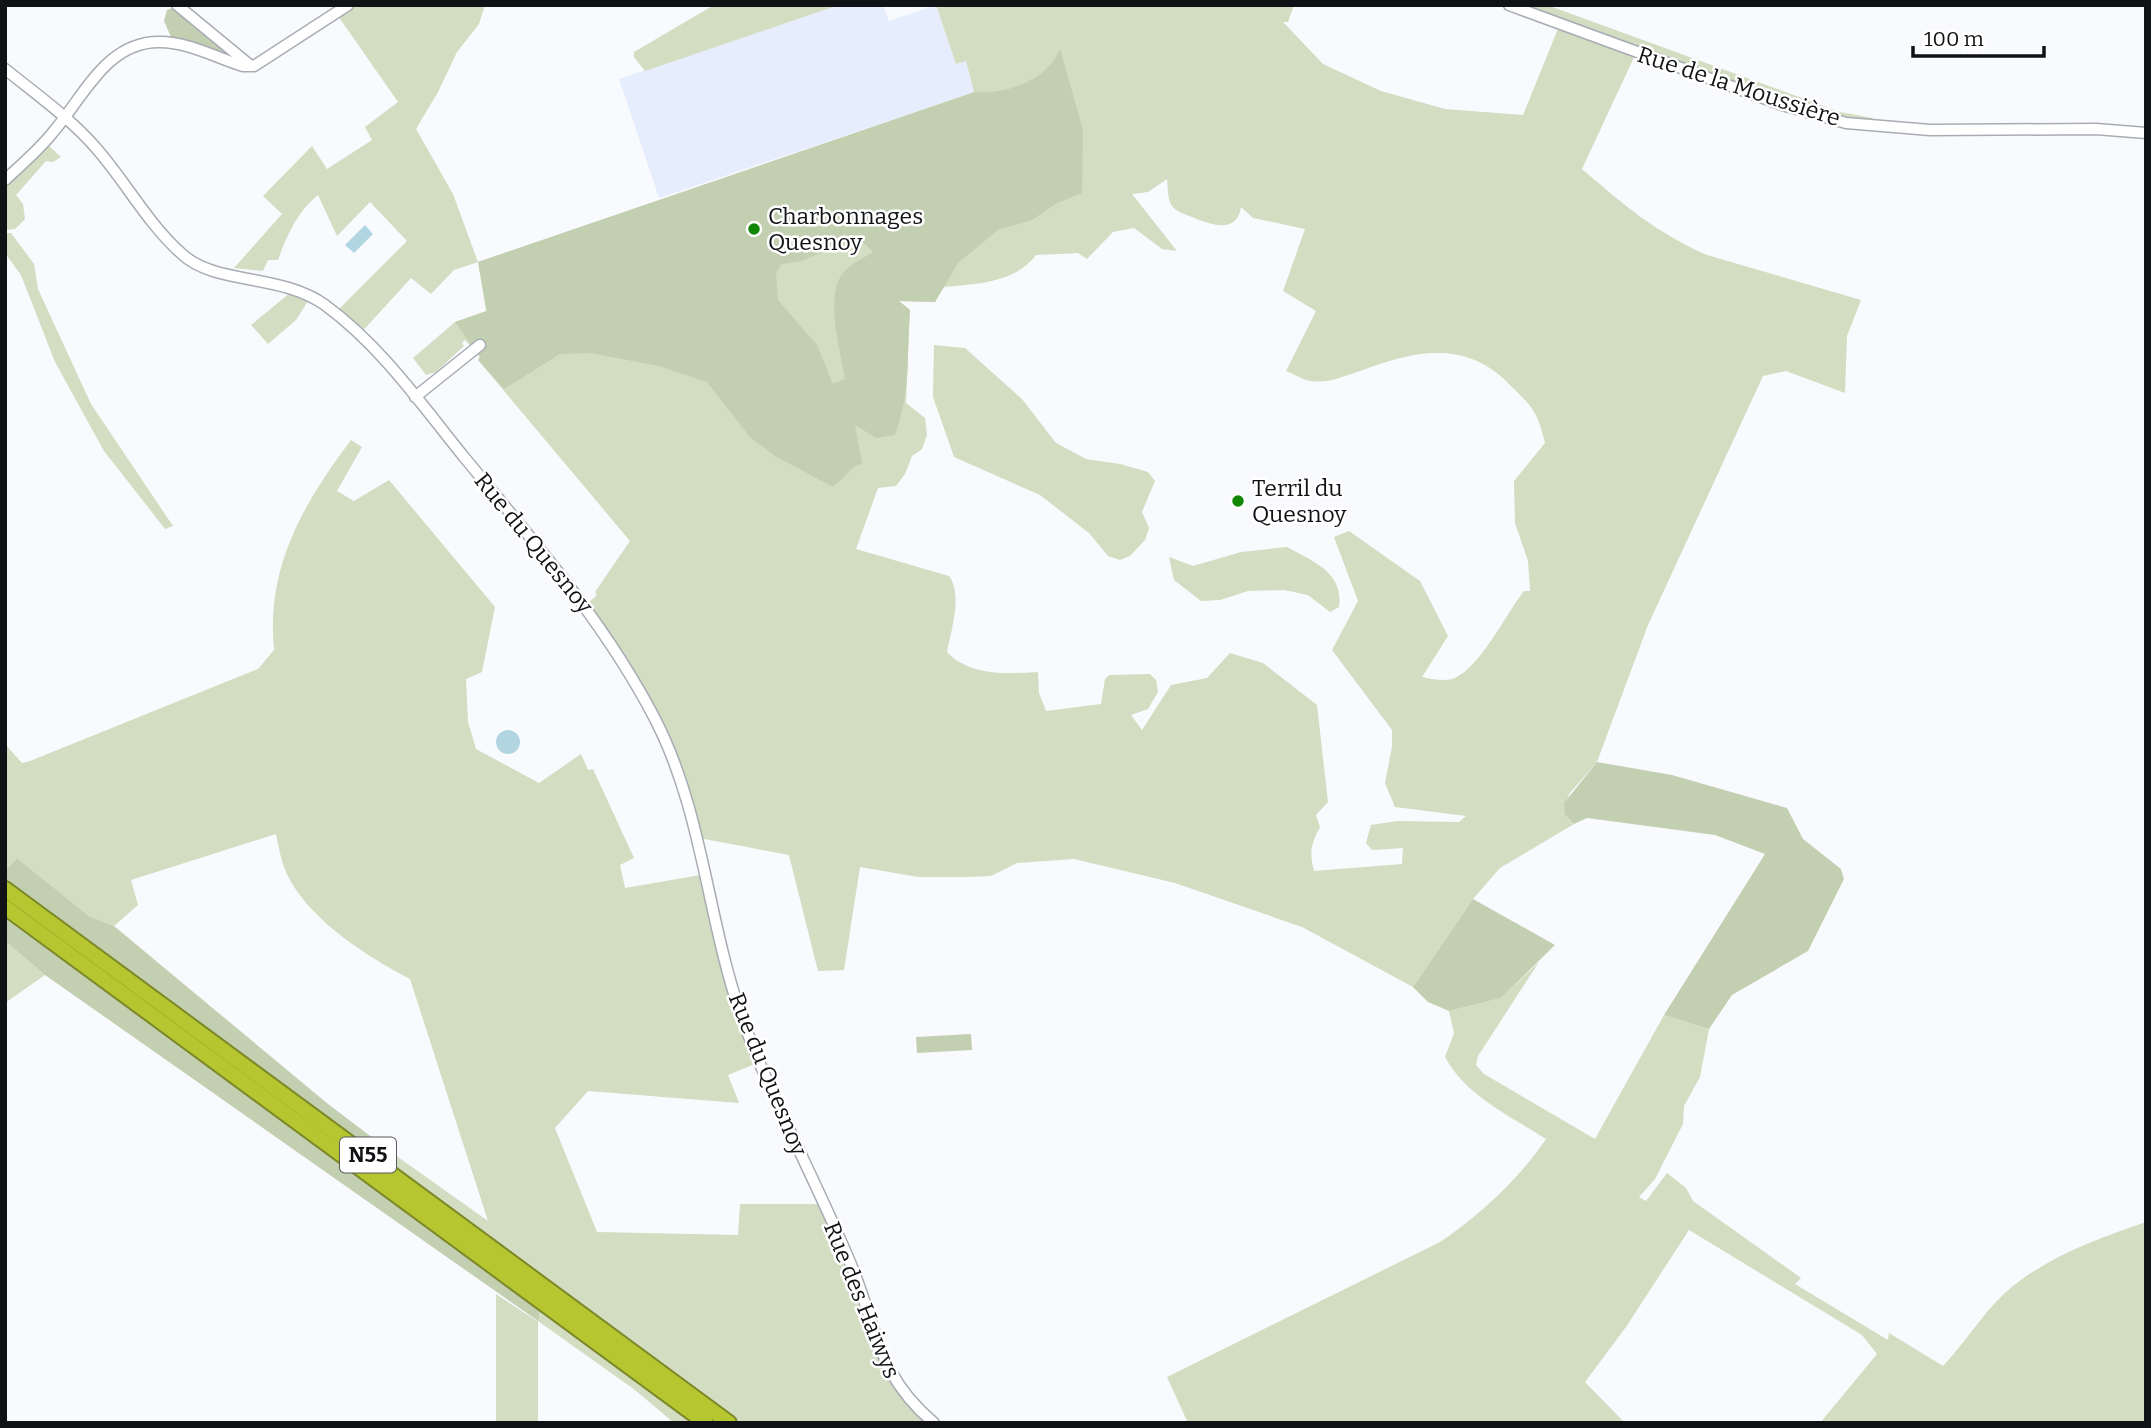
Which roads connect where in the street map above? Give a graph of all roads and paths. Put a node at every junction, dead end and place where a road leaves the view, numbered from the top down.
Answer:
1 (177, 5) edge
2 (348, 5) edge
3 (1509, 5) edge
4 (251, 66) junction
5 (5, 69) edge
6 (65, 117) junction
7 (2145, 133) edge
8 (5, 180) edge
9 (480, 345) dead end
10 (415, 397) junction
11 (5, 889) edge
12 (5, 907) edge
13 (823, 1204) joint
14 (706, 1423) edge
15 (729, 1423) edge
16 (934, 1423) edge

1 - 4 street
2 - 4 street
3 - 7 street, Rue de la Moussière
4 - 6 street
5 - 6 street, Rue du Quesnoy
6 - 8 street
6 - 10 street, Rue du Quesnoy
9 - 10 street
10 - 13 street, Rue du Quesnoy
11 - 15 highway, N55
12 - 14 highway, N55
13 - 16 street, Rue des Haiwys

